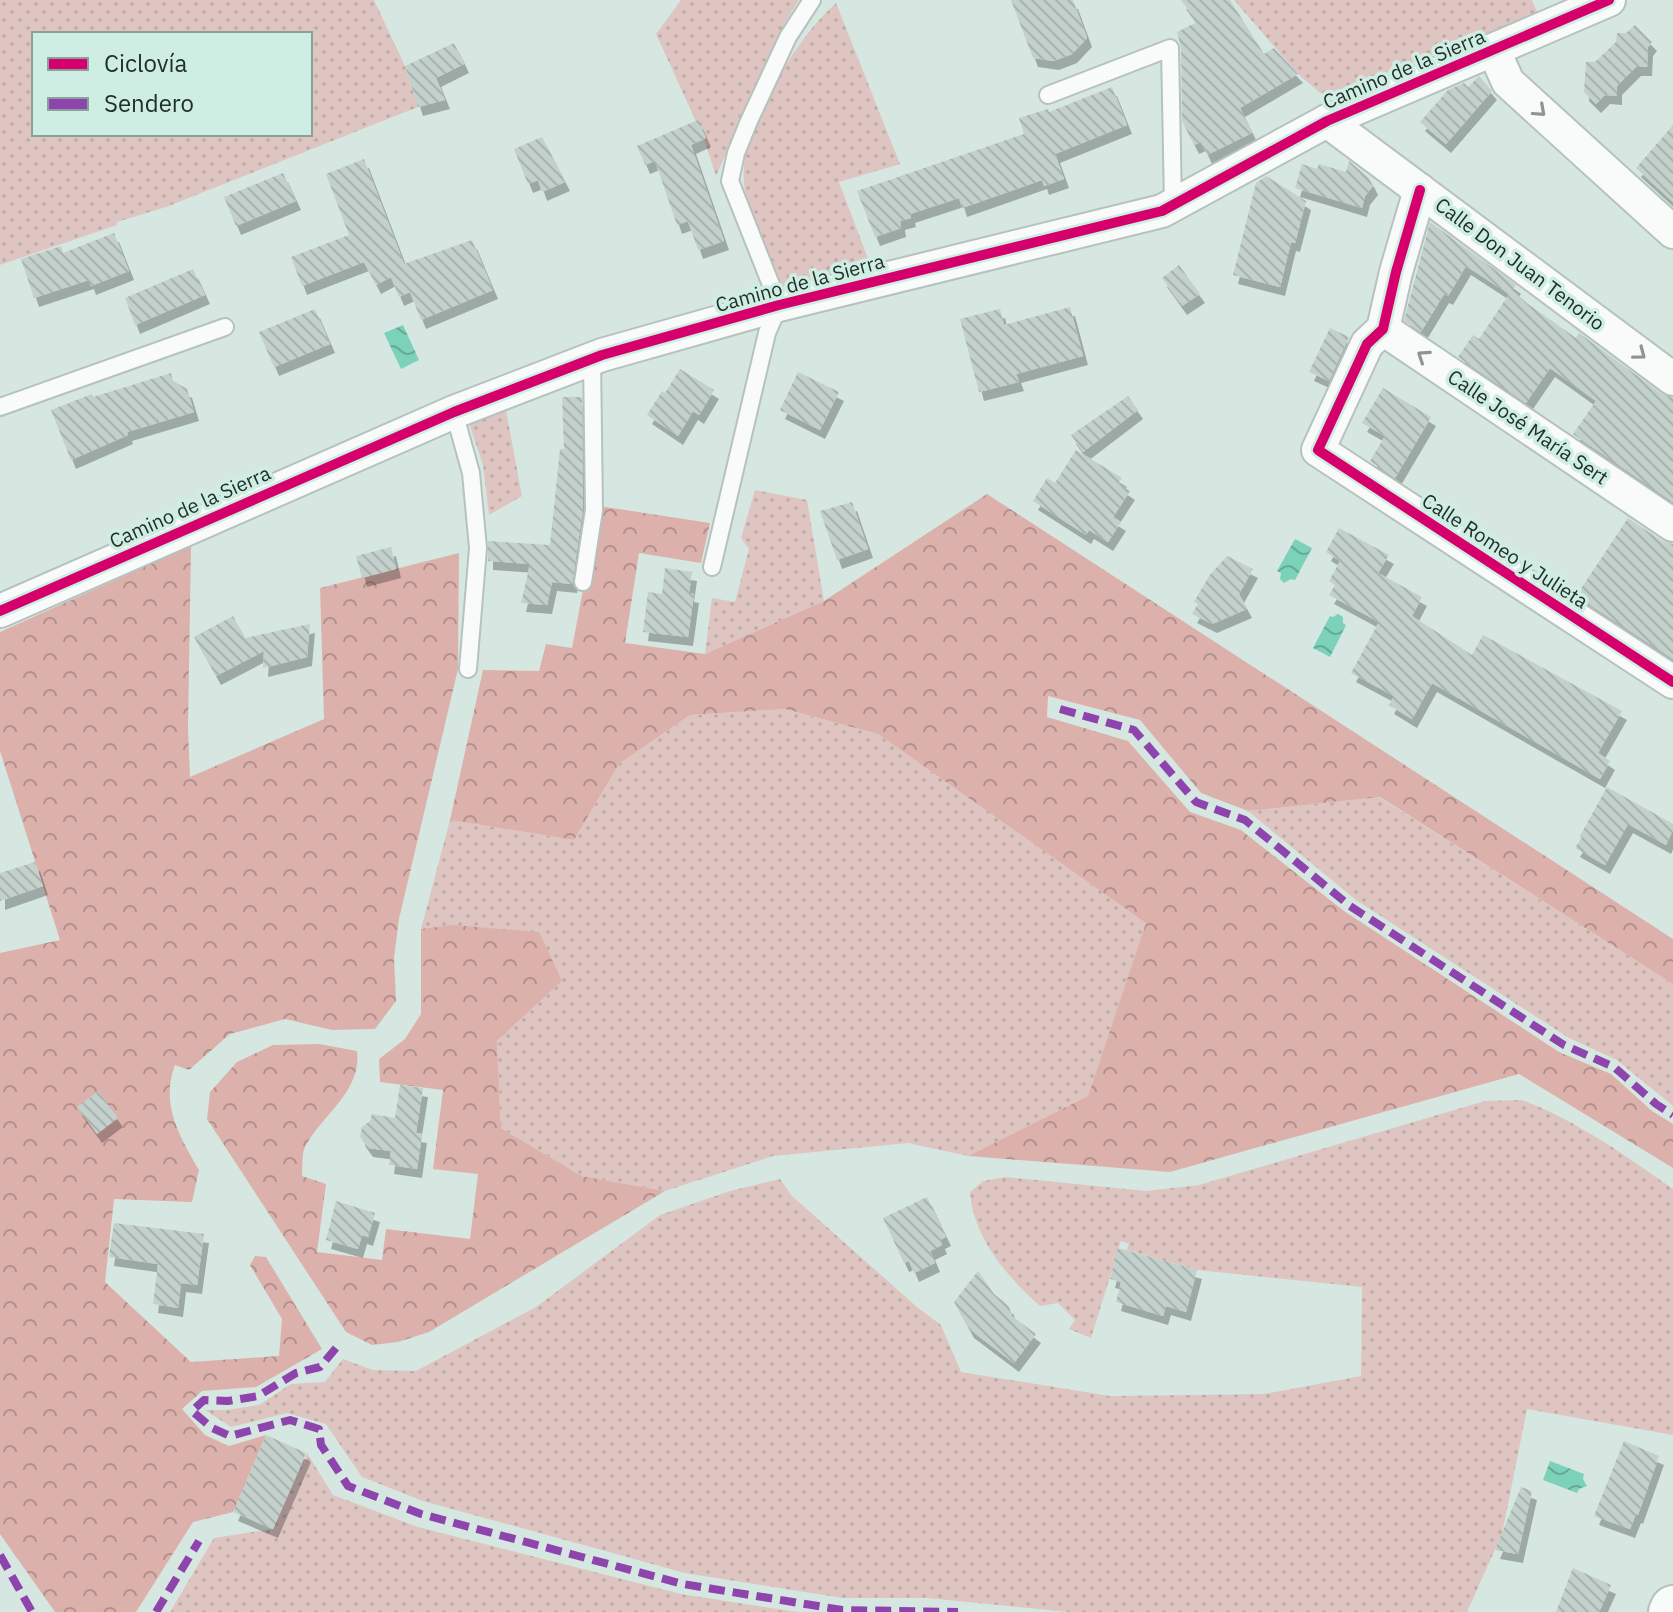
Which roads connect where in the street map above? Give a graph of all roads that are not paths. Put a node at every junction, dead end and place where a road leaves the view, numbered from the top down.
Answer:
1 (812, 0) edge
2 (1609, 0) edge
3 (1494, 51) junction
4 (1048, 95) dead end
5 (1327, 121) junction
6 (1420, 190) junction
7 (1173, 204) junction
8 (1673, 232) edge
9 (779, 305) junction
10 (225, 327) dead end
11 (1383, 329) junction
12 (592, 358) junction
13 (1673, 379) edge
14 (0, 407) edge
15 (454, 412) junction
16 (1673, 525) edge
17 (712, 567) dead end
18 (583, 582) dead end
19 (0, 611) edge
20 (468, 669) dead end
21 (1673, 682) edge

1 - 9 lane
2 - 3 street, Camino de la Sierra
3 - 5 street, Camino de la Sierra
3 -> 8 street
4 - 7 lane
5 - 6 street, Calle Don Juan Tenorio
5 - 7 street, Camino de la Sierra
6 - 11 street
6 -> 13 street, Calle Don Juan Tenorio
7 - 9 street, Camino de la Sierra
9 - 12 street, Camino de la Sierra
9 - 17 lane, Camino de la Sierra
10 - 14 lane
16 -> 11 street, Calle José María Sert
11 - 21 street, Calle Romeo y Julieta
12 - 15 street, Camino de la Sierra
12 - 18 lane
15 - 19 street, Camino de la Sierra
15 - 20 lane

